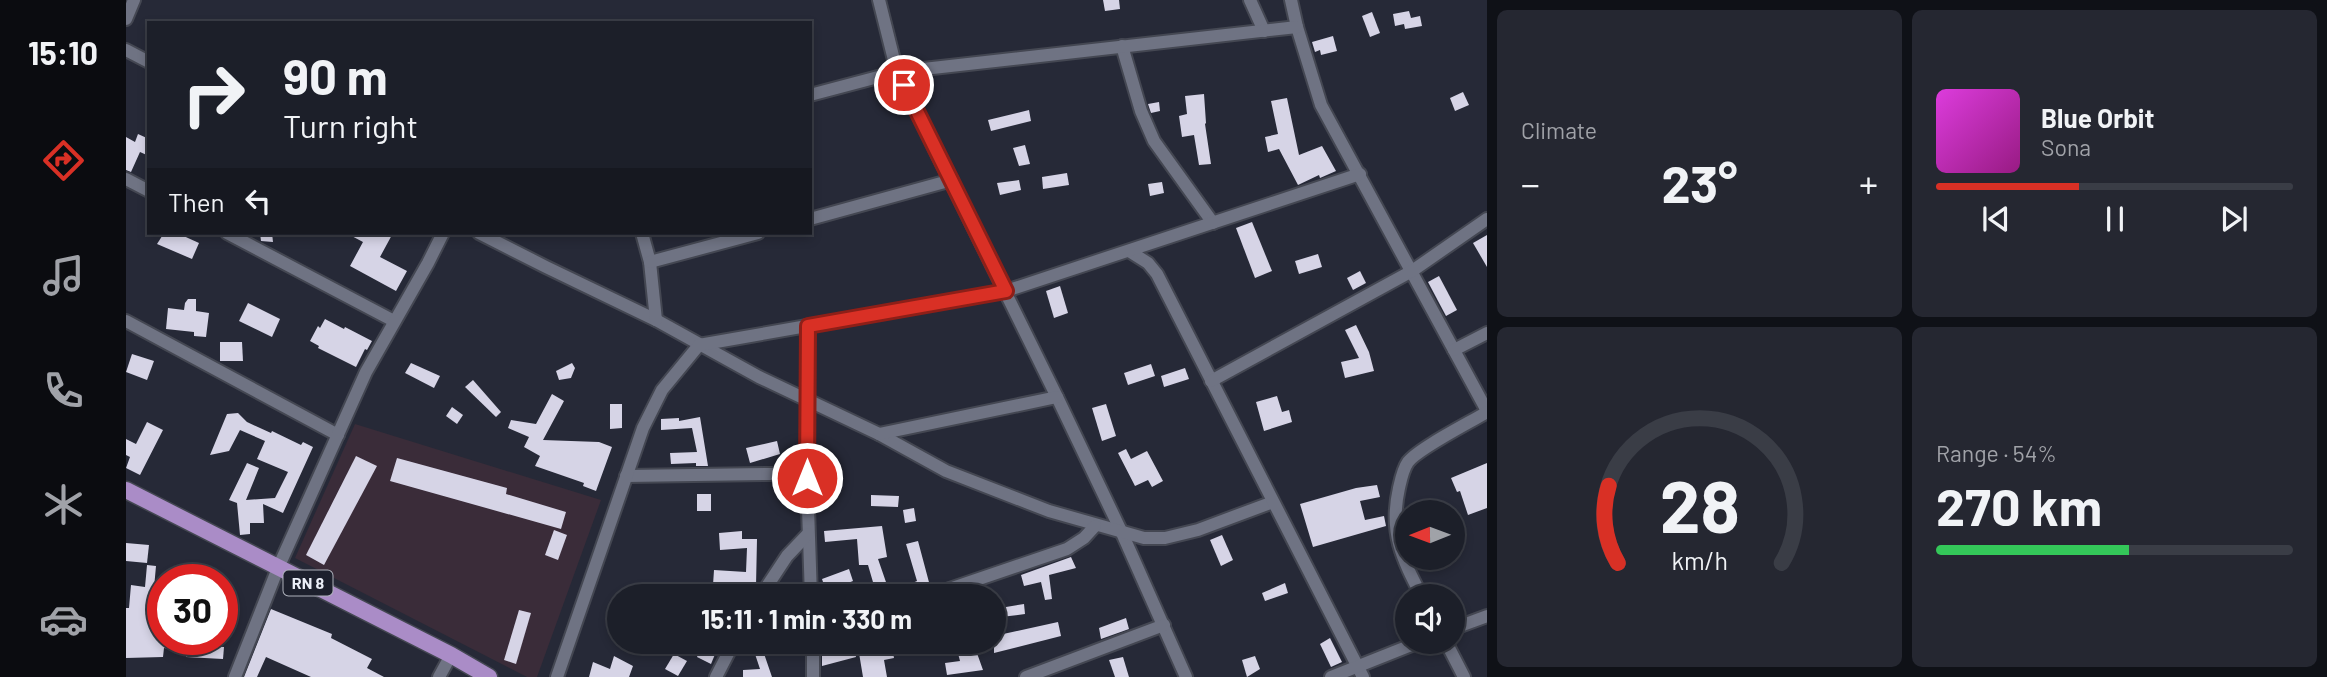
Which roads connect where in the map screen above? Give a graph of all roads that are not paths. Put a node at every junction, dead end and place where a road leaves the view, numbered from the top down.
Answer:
1 (134, 0) edge
2 (879, 0) edge
3 (1250, 0) edge
4 (1291, 0) edge
5 (126, 19) edge
6 (1297, 27) junction
7 (1264, 30) junction
8 (1122, 46) junction
9 (126, 50) edge
10 (147, 61) edge
11 (897, 72) junction
12 (812, 94) edge
13 (1360, 174) junction
14 (126, 179) edge
15 (952, 180) junction
16 (147, 190) edge
17 (812, 218) edge
18 (1487, 219) edge
19 (1213, 223) junction
20 (231, 235) edge
21 (442, 235) edge
22 (483, 235) edge
23 (643, 235) edge
24 (751, 235) edge
25 (1129, 251) junction
26 (650, 262) junction
27 (1412, 271) junction
28 (1006, 291) junction
29 (656, 320) junction
30 (126, 321) edge
31 (394, 321) junction
32 (808, 326) junction
33 (1487, 333) edge
34 (699, 345) junction
35 (1454, 350) junction
36 (1211, 381) junction
37 (1057, 397) junction
38 (807, 399) junction
39 (1487, 412) edge
40 (879, 434) junction
41 (338, 435) junction
42 (626, 476) junction
43 (807, 478) junction
44 (126, 491) edge
45 (1273, 502) junction
46 (1095, 526) junction
47 (1122, 533) junction
48 (808, 534) junction
49 (278, 568) junction
50 (769, 584) edge
51 (810, 584) edge
52 (964, 584) edge
53 (1415, 584) edge
54 (1487, 616) edge
55 (1465, 624) edge
56 (1164, 625) junction
57 (728, 654) edge
58 (813, 654) edge
59 (1395, 654) edge
60 (1452, 654) edge
61 (451, 656) junction
62 (1360, 672) edge
63 (235, 677) edge
64 (439, 677) edge
65 (489, 677) edge
66 (557, 677) edge
67 (716, 677) edge
68 (813, 677) edge
69 (1026, 677) edge
70 (1186, 677) edge
71 (1331, 677) edge
72 (1464, 677) edge

1 - 5 street
2 - 11 street
3 - 7 street
4 - 6 street
6 - 7 street
6 - 13 street
7 - 8 street
8 - 11 street
8 - 19 street
9 - 10 street
11 - 12 street
11 - 15 street
13 - 19 street
13 - 27 street
14 - 16 street
15 - 17 street
15 - 28 street
18 - 27 street
19 - 25 street
20 - 31 street
21 - 31 street
22 - 29 street
23 - 26 street
24 - 26 street
25 - 28 street
25 - 36 street
26 - 29 street
27 - 35 street
27 - 36 street
28 - 32 street
28 - 37 street
29 - 34 street
30 - 41 street
31 - 41 street
32 - 34 street
32 - 38 street
33 - 35 street
34 - 38 street
34 - 42 street
35 - 39 street
36 - 45 street
37 - 40 street
37 - 47 street
38 - 40 street
38 - 43 street
39 - 53 street
40 - 46 street
41 - 49 street
42 - 43 street
42 - 66 street
43 - 48 street
44 - 49 main road, RN 8
45 - 47 street
45 - 62 street
46 - 47 street
46 - 52 street
47 - 56 street
48 - 50 street
48 - 51 street
49 - 61 main road, RN 8
49 - 63 street
54 - 55 street
56 - 69 street
56 - 70 street
57 - 67 street
58 - 68 street
59 - 62 street
60 - 72 street
61 - 64 street
61 - 65 main road, RN 8
62 - 71 street

